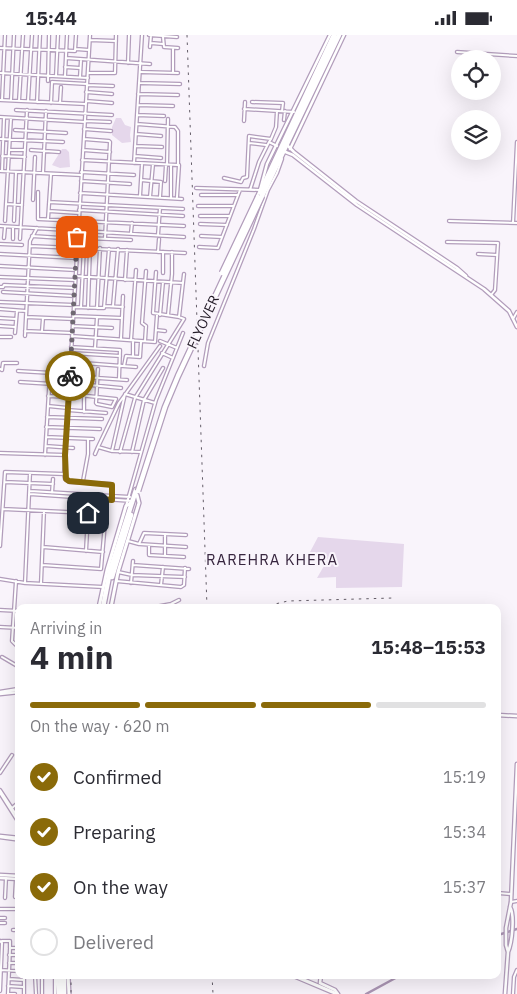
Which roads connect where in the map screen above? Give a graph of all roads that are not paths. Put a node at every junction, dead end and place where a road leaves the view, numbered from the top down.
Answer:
1 (5, 35) edge
2 (14, 35) edge
3 (23, 35) edge
4 (32, 35) edge
5 (40, 35) edge
6 (49, 35) edge
7 (58, 35) edge
8 (67, 35) edge
9 (76, 35) edge
10 (90, 35) edge
11 (116, 35) edge
12 (129, 35) edge
13 (142, 35) edge
14 (150, 35) edge
15 (332, 35) edge
16 (339, 35) edge
17 (344, 35) edge
18 (163, 36) edge
19 (177, 37) dead end
20 (90, 40) junction
21 (116, 41) junction
22 (151, 43) junction
23 (163, 44) junction
24 (0, 47) edge
25 (150, 47) dead end
26 (173, 47) junction
27 (178, 47) dead end
28 (5, 48) junction
29 (14, 48) junction
30 (22, 49) junction
31 (31, 49) junction
32 (76, 49) junction
33 (40, 50) junction
34 (48, 50) junction
35 (89, 50) junction
36 (58, 51) junction
37 (66, 51) junction
38 (501, 55) edge
39 (517, 56) edge
40 (66, 58) junction
41 (81, 59) junction
42 (89, 60) junction
43 (116, 62) junction
44 (128, 63) junction
45 (140, 63) junction
46 (150, 64) dead end
47 (66, 67) junction
48 (80, 68) junction
49 (140, 72) junction
50 (0, 73) edge
51 (4, 73) junction
52 (88, 73) junction
53 (173, 73) junction
54 (178, 73) dead end
55 (12, 74) junction
56 (21, 74) junction
57 (30, 75) junction
58 (38, 75) junction
59 (47, 76) junction
60 (56, 76) junction
61 (65, 76) junction
62 (80, 77) junction
63 (88, 78) junction
64 (48, 81) dead end
65 (139, 83) junction
66 (87, 84) junction
67 (180, 84) dead end
68 (113, 86) dead end
69 (61, 87) dead end
70 (86, 92) junction
71 (138, 93) junction
72 (112, 94) dead end
73 (178, 95) dead end
74 (1, 100) edge
75 (11, 100) junction
76 (19, 101) junction
77 (28, 101) junction
78 (37, 102) junction
79 (245, 102) dead end
80 (252, 102) dead end
81 (51, 103) junction
82 (60, 103) junction
83 (86, 103) junction
84 (112, 103) dead end
85 (138, 105) junction
86 (173, 106) dead end
87 (244, 109) junction
88 (16, 110) dead end
89 (27, 110) junction
90 (46, 111) junction
91 (277, 111) junction
92 (283, 111) junction
93 (294, 112) junction
94 (85, 114) junction
95 (112, 115) dead end
96 (137, 115) junction
97 (164, 116) dead end
98 (0, 117) edge
99 (4, 117) junction
100 (11, 118) junction
101 (26, 119) junction
102 (168, 119) dead end
103 (46, 120) junction
104 (284, 120) dead end
105 (85, 121) junction
106 (244, 121) dead end
107 (110, 123) dead end
108 (137, 124) junction
109 (168, 126) junction
110 (84, 129) junction
111 (16, 130) dead end
112 (26, 130) junction
113 (111, 131) dead end
114 (45, 132) junction
115 (66, 133) dead end
116 (136, 134) junction
117 (161, 136) dead end
118 (2, 139) edge
119 (10, 139) junction
120 (84, 139) junction
121 (271, 139) junction
122 (25, 140) junction
123 (45, 141) junction
124 (63, 142) dead end
125 (517, 142) edge
126 (249, 143) junction
127 (268, 144) junction
128 (287, 144) junction
129 (135, 146) junction
130 (162, 147) dead end
131 (277, 147) junction
132 (290, 149) junction
133 (10, 150) junction
134 (25, 150) junction
135 (31, 150) dead end
136 (83, 150) junction
137 (517, 150) edge
138 (44, 151) junction
139 (59, 152) dead end
140 (110, 152) junction
141 (283, 153) junction
142 (295, 155) junction
143 (2, 156) junction
144 (135, 156) junction
145 (9, 157) junction
146 (24, 157) junction
147 (35, 157) dead end
148 (161, 158) dead end
149 (82, 160) junction
150 (109, 162) junction
151 (134, 163) junction
152 (142, 164) junction
153 (153, 164) junction
154 (166, 165) junction
155 (172, 165) junction
156 (179, 165) junction
157 (1, 171) edge
158 (8, 171) junction
159 (16, 171) junction
160 (24, 172) junction
161 (34, 172) junction
162 (43, 173) junction
163 (51, 173) junction
164 (81, 173) junction
165 (108, 173) junction
166 (134, 175) dead end
167 (224, 178) dead end
168 (141, 180) junction
169 (81, 181) junction
170 (152, 181) junction
171 (165, 181) dead end
172 (240, 182) junction
173 (108, 183) junction
174 (130, 184) dead end
175 (196, 188) dead end
176 (240, 190) junction
177 (250, 190) junction
178 (38, 192) dead end
179 (80, 193) junction
180 (107, 194) junction
181 (260, 194) junction
182 (202, 195) dead end
183 (238, 195) junction
184 (140, 196) junction
185 (150, 197) junction
186 (160, 197) junction
187 (171, 198) junction
188 (177, 198) junction
189 (182, 199) dead end
190 (32, 200) dead end
191 (49, 202) junction
192 (6, 204) junction
193 (79, 204) junction
194 (14, 205) junction
195 (22, 205) junction
196 (107, 205) junction
197 (198, 206) dead end
198 (234, 206) junction
199 (160, 208) junction
200 (183, 209) dead end
201 (48, 211) junction
202 (79, 211) junction
203 (106, 211) junction
204 (159, 214) junction
205 (183, 215) dead end
206 (200, 216) dead end
207 (230, 216) junction
208 (48, 219) junction
209 (5, 221) dead end
210 (14, 221) dead end
211 (78, 221) junction
212 (448, 221) dead end
213 (106, 222) junction
214 (132, 223) junction
215 (513, 223) junction
216 (517, 223) edge
217 (200, 224) dead end
218 (158, 225) junction
219 (227, 225) junction
220 (0, 226) edge
221 (184, 226) dead end
222 (4, 227) junction
223 (13, 227) junction
224 (21, 228) junction
225 (37, 229) junction
226 (78, 231) junction
227 (85, 231) junction
228 (105, 232) junction
229 (131, 234) junction
230 (158, 235) junction
231 (32, 236) junction
232 (201, 236) dead end
233 (184, 237) dead end
234 (222, 237) junction
235 (4, 238) dead end
236 (105, 238) junction
237 (13, 239) dead end
238 (20, 239) dead end
239 (77, 239) junction
240 (158, 239) dead end
241 (131, 240) dead end
242 (447, 242) dead end
243 (0, 244) edge
244 (22, 245) dead end
245 (30, 246) junction
246 (77, 247) junction
247 (84, 247) junction
248 (199, 247) dead end
249 (90, 248) junction
250 (100, 248) junction
251 (109, 249) junction
252 (118, 249) junction
253 (127, 250) junction
254 (158, 251) junction
255 (163, 252) junction
256 (172, 252) junction
257 (185, 253) dead end
258 (0, 254) edge
259 (478, 254) dead end
260 (497, 255) junction
261 (29, 256) junction
262 (76, 258) junction
263 (0, 266) edge
264 (29, 268) junction
265 (76, 270) junction
266 (136, 270) dead end
267 (146, 271) dead end
268 (156, 272) dead end
269 (163, 273) dead end
270 (184, 274) dead end
271 (75, 276) junction
272 (0, 277) edge
273 (83, 277) junction
274 (90, 277) junction
275 (28, 278) junction
276 (99, 278) junction
277 (107, 278) junction
278 (116, 279) junction
279 (125, 279) junction
280 (75, 280) junction
281 (135, 280) junction
282 (145, 281) junction
283 (155, 281) junction
284 (164, 282) junction
285 (171, 283) junction
286 (183, 283) junction
287 (28, 285) junction
288 (0, 287) edge
289 (75, 288) junction
290 (3, 292) dead end
291 (28, 294) junction
292 (491, 295) junction
293 (74, 296) junction
294 (123, 296) dead end
295 (0, 302) edge
296 (27, 303) junction
297 (74, 306) junction
298 (105, 306) junction
299 (113, 306) junction
300 (81, 307) junction
301 (123, 307) junction
302 (88, 308) junction
303 (97, 308) junction
304 (0, 309) edge
305 (17, 310) junction
306 (26, 311) junction
307 (517, 312) edge
308 (73, 315) junction
309 (159, 315) junction
310 (168, 315) junction
311 (26, 317) junction
312 (97, 317) junction
313 (179, 317) junction
314 (0, 318) edge
315 (43, 318) junction
316 (122, 318) junction
317 (16, 319) junction
318 (73, 319) junction
319 (513, 319) junction
320 (517, 325) edge
321 (73, 326) junction
322 (0, 327) edge
323 (16, 327) junction
324 (96, 327) junction
325 (112, 328) dead end
326 (156, 330) junction
327 (25, 331) junction
328 (42, 331) junction
329 (165, 331) dead end
330 (15, 333) dead end
331 (183, 333) dead end
332 (72, 335) junction
333 (25, 336) dead end
334 (0, 337) edge
335 (11, 337) dead end
336 (96, 337) junction
337 (120, 339) junction
338 (132, 340) junction
339 (141, 341) junction
340 (145, 341) junction
341 (160, 341) dead end
342 (168, 344) junction
343 (160, 346) dead end
344 (71, 347) junction
345 (95, 348) junction
346 (177, 348) junction
347 (71, 353) junction
348 (162, 353) junction
349 (120, 356) junction
350 (133, 357) junction
351 (173, 358) junction
352 (70, 362) junction
353 (17, 363) dead end
354 (119, 366) junction
355 (124, 366) junction
356 (204, 366) dead end
357 (136, 367) dead end
358 (163, 368) dead end
359 (0, 369) edge
360 (98, 369) dead end
361 (18, 371) dead end
362 (50, 373) junction
363 (70, 375) junction
364 (98, 378) junction
365 (119, 379) junction
366 (127, 380) dead end
367 (20, 382) dead end
368 (49, 383) junction
369 (69, 384) junction
370 (98, 386) junction
371 (121, 388) dead end
372 (125, 394) junction
373 (84, 395) junction
374 (48, 396) junction
375 (68, 396) junction
376 (97, 396) junction
377 (135, 397) junction
378 (144, 400) junction
379 (156, 403) junction
380 (47, 406) junction
381 (68, 409) junction
382 (84, 411) junction
383 (106, 413) dead end
384 (47, 417) junction
385 (67, 417) junction
386 (102, 419) dead end
387 (46, 427) junction
388 (67, 427) junction
389 (100, 429) dead end
390 (46, 437) junction
391 (66, 438) junction
392 (88, 439) junction
393 (93, 439) dead end
394 (46, 446) junction
395 (66, 447) junction
396 (98, 447) junction
397 (73, 448) dead end
398 (112, 451) junction
399 (120, 452) junction
400 (132, 452) junction
401 (141, 452) junction
402 (0, 453) edge
403 (45, 455) junction
404 (65, 455) junction
405 (95, 455) dead end
406 (0, 473) edge
407 (4, 473) junction
408 (30, 473) junction
409 (64, 474) junction
410 (53, 479) dead end
411 (4, 482) junction
412 (83, 482) junction
413 (30, 483) junction
414 (52, 484) junction
415 (2, 493) edge
416 (30, 493) junction
417 (52, 493) junction
418 (133, 497) junction
419 (89, 498) junction
420 (112, 498) junction
421 (107, 499) junction
422 (3, 509) junction
423 (29, 510) junction
424 (44, 511) junction
425 (88, 513) junction
426 (1, 516) edge
427 (165, 535) junction
428 (186, 535) dead end
429 (128, 541) junction
430 (139, 544) junction
431 (150, 545) junction
432 (165, 545) junction
433 (0, 546) edge
434 (42, 547) junction
435 (186, 547) dead end
436 (86, 551) junction
437 (103, 552) junction
438 (165, 556) junction
439 (184, 557) dead end
440 (133, 561) dead end
441 (42, 565) junction
442 (110, 565) junction
443 (133, 565) junction
444 (163, 567) junction
445 (186, 568) junction
446 (101, 569) junction
447 (189, 569) dead end
448 (107, 570) junction
449 (118, 572) junction
450 (132, 575) junction
451 (162, 576) junction
452 (185, 577) junction
453 (0, 579) edge
454 (16, 581) junction
455 (116, 581) junction
456 (25, 583) junction
457 (41, 583) junction
458 (131, 583) junction
459 (162, 585) junction
460 (108, 587) junction
461 (179, 600) dead end
462 (103, 604) edge
463 (111, 604) edge
464 (170, 604) edge
465 (0, 610) edge
466 (13, 611) junction
467 (0, 627) edge
468 (13, 627) junction
469 (15, 645) edge
470 (2, 657) dead end
471 (15, 665) edge
472 (15, 691) edge
473 (0, 693) edge
474 (501, 715) edge
475 (517, 716) edge
476 (12, 755) dead end
477 (517, 764) edge
478 (0, 773) edge
479 (516, 785) edge
480 (0, 792) edge
481 (15, 806) edge
482 (11, 809) junction
483 (15, 815) edge
484 (516, 817) edge
485 (0, 837) edge
486 (15, 839) edge
487 (512, 846) junction
488 (517, 846) edge
489 (0, 877) edge
490 (6, 878) junction
491 (15, 878) edge
492 (15, 878) edge
493 (501, 893) edge
494 (511, 894) junction
495 (5, 898) dead end
496 (517, 901) edge
497 (511, 902) junction
498 (510, 907) junction
499 (0, 909) edge
500 (15, 909) edge
501 (513, 913) junction
502 (517, 917) edge
503 (0, 918) edge
504 (5, 918) dead end
505 (0, 923) edge
506 (5, 923) dead end
507 (1, 941) edge
508 (10, 948) junction
509 (15, 948) edge
510 (508, 952) junction
511 (10, 955) junction
512 (15, 955) edge
513 (9, 963) junction
514 (15, 963) edge
515 (0, 970) edge
516 (9, 970) junction
517 (517, 970) edge
518 (15, 971) edge
519 (8, 979) junction
520 (35, 979) edge
521 (42, 979) edge
522 (59, 979) edge
523 (68, 979) edge
524 (301, 979) edge
525 (320, 979) edge
526 (24, 980) joint
527 (8, 986) junction
528 (24, 987) junction
529 (0, 991) edge
530 (8, 994) edge
531 (15, 994) edge
532 (24, 994) edge
533 (36, 994) edge
534 (42, 994) edge
535 (59, 994) edge
536 (68, 994) edge
537 (337, 994) edge
538 (505, 994) edge
539 (512, 994) edge

1 - 28 street
2 - 29 street
3 - 30 street
4 - 31 street
5 - 33 street
6 - 34 street
7 - 36 street
8 - 37 street
9 - 32 street
10 - 20 street
11 - 21 street
12 - 44 street
13 - 45 street
14 - 18 street
14 - 22 street
15 - 93 street
15 - 181 highway
16 - 128 highway, FLYOVER
17 - 132 street
18 - 19 street
18 - 23 street
20 - 21 street
20 - 35 street
21 - 43 street
22 - 23 street
22 - 25 street
23 - 26 street
24 - 28 street
26 - 27 street
26 - 53 street
28 - 29 street
28 - 51 street
29 - 30 street
29 - 55 street
30 - 31 street
30 - 56 street
31 - 33 street
31 - 57 street
32 - 35 street
32 - 37 street
33 - 34 street
33 - 58 street
34 - 36 street
34 - 59 street
35 - 42 street
36 - 37 street
36 - 60 street
37 - 40 street
38 - 39 street
40 - 41 street
40 - 47 street
41 - 42 street
41 - 48 street
42 - 43 street
42 - 52 street
43 - 44 street
43 - 52 street
44 - 45 street
45 - 46 street
45 - 49 street
47 - 48 street
47 - 61 street
48 - 62 street
49 - 53 street
49 - 65 street
50 - 51 street
51 - 55 street
51 - 74 street
52 - 63 street
53 - 54 street
55 - 56 street
55 - 75 street
56 - 57 street
56 - 76 street
57 - 58 street
57 - 77 street
58 - 59 street
58 - 78 street
59 - 60 street
59 - 64 street
60 - 61 street
61 - 62 street
62 - 63 street
63 - 66 street
65 - 67 street
65 - 71 street
66 - 68 street
66 - 70 street
66 - 81 street
69 - 82 street
70 - 72 street
70 - 83 street
71 - 73 street
71 - 85 street
74 - 75 street
75 - 76 street
76 - 77 street
77 - 78 street
78 - 81 street
79 - 87 street
80 - 92 street
81 - 82 street
82 - 83 street
83 - 84 street
83 - 94 street
85 - 86 street
85 - 96 street
87 - 91 street
87 - 106 street
88 - 89 street
89 - 90 street
89 - 101 street
90 - 94 street
90 - 103 street
91 - 92 street
91 - 121 street
92 - 93 street
92 - 104 street
93 - 131 street
94 - 95 street
94 - 105 street
96 - 97 street
96 - 108 street
98 - 99 street
99 - 100 street
99 - 118 street
100 - 101 street
100 - 119 street
101 - 103 street
101 - 112 street
102 - 109 street
103 - 105 street
103 - 114 street
105 - 107 street
105 - 110 street
108 - 109 street
108 - 116 street
109 - 154 street
109 - 156 street
110 - 113 street
110 - 120 street
111 - 112 street
112 - 114 street
112 - 122 street
114 - 115 street
114 - 123 street
116 - 117 street
116 - 129 street
118 - 119 street
118 - 143 street
119 - 122 street
119 - 133 street
120 - 136 street
120 - 140 street
121 - 126 street
121 - 127 street
122 - 123 street
122 - 134 street
123 - 124 street
123 - 138 street
125 - 137 street
126 - 127 street
126 - 172 street
127 - 131 street
127 - 177 street
128 - 132 street
128 - 141 highway, FLYOVER
129 - 130 street
129 - 144 street
131 - 181 street
132 - 142 street
133 - 134 street
133 - 145 street
134 - 146 street
135 - 138 street
136 - 140 street
136 - 149 street
137 - 215 street
138 - 139 street
138 - 162 street
140 - 150 street
141 - 142 street
141 - 181 highway, FLYOVER
141 - 356 street
142 - 292 street
143 - 145 street
143 - 157 street
144 - 148 street
144 - 151 street
145 - 146 street
145 - 158 street
146 - 160 street
147 - 161 street
149 - 150 street
149 - 164 street
150 - 151 street
150 - 165 street
151 - 152 street
152 - 153 street
152 - 168 street
153 - 154 street
153 - 170 street
154 - 155 street
154 - 171 street
155 - 156 street
155 - 187 street
156 - 188 street
157 - 158 street
158 - 159 street
158 - 192 street
159 - 160 street
159 - 194 street
160 - 161 street
160 - 195 street
161 - 162 street
161 - 190 street
162 - 163 street
163 - 164 street
163 - 191 street
164 - 165 street
164 - 169 street
165 - 166 street
165 - 173 street
167 - 172 street
168 - 170 street
168 - 184 street
169 - 173 street
169 - 179 street
170 - 185 street
170 - 186 street
172 - 176 street
173 - 174 street
173 - 180 street
175 - 176 street
176 - 177 street
176 - 183 street
177 - 181 street
178 - 208 street
179 - 180 street
179 - 193 street
180 - 184 street
180 - 196 street
181 - 418 highway, FLYOVER, bridge
182 - 183 street
183 - 198 street
184 - 185 street
185 - 186 street
186 - 187 street
187 - 188 street
188 - 189 street
191 - 193 street
191 - 201 street
192 - 194 street
192 - 209 street
193 - 196 street
193 - 202 street
194 - 195 street
194 - 210 street
195 - 224 street
196 - 199 street
196 - 203 street
197 - 198 street
198 - 207 street
199 - 200 street
199 - 204 street
201 - 202 street
201 - 208 street
202 - 203 street
202 - 211 street
203 - 204 street
203 - 213 street
204 - 205 street
204 - 218 street
206 - 207 street
207 - 219 street
208 - 211 street
211 - 213 street
211 - 226 street
212 - 215 street
213 - 214 street
213 - 228 street
214 - 218 street
214 - 229 street
215 - 216 street
217 - 219 street
218 - 221 street
218 - 230 street
219 - 234 street
220 - 222 street
222 - 223 street
222 - 235 street
223 - 224 street
223 - 237 street
224 - 225 street
224 - 238 street
225 - 226 street
225 - 231 street
226 - 227 street
226 - 239 street
227 - 228 street
227 - 236 street
228 - 229 street
228 - 236 street
229 - 230 street
230 - 233 street
231 - 239 street
231 - 245 street
232 - 234 street
234 - 248 street
236 - 241 street
239 - 246 street
240 - 254 street
242 - 260 street
243 - 244 street
245 - 246 street
245 - 261 street
246 - 247 street
246 - 262 street
247 - 249 street
247 - 273 street
249 - 250 street
249 - 274 street
250 - 251 street
250 - 276 street
251 - 252 street
251 - 277 street
252 - 253 street
252 - 278 street
253 - 254 street
253 - 279 street
254 - 255 street
255 - 256 street
255 - 269 street
256 - 257 street
256 - 285 street
258 - 261 street
259 - 260 street
260 - 292 street
261 - 262 street
261 - 264 street
262 - 265 street
263 - 264 street
264 - 265 street
264 - 275 street
265 - 271 street
266 - 281 street
267 - 282 street
268 - 283 street
270 - 286 street
271 - 273 street
271 - 280 street
272 - 275 street
273 - 274 street
273 - 300 street
274 - 276 street
274 - 302 street
275 - 280 street
275 - 287 street
276 - 277 street
276 - 303 street
277 - 278 street
277 - 298 street
278 - 279 street
278 - 299 street
279 - 281 street
280 - 289 street
281 - 282 street
281 - 338 street
282 - 283 street
282 - 340 street
283 - 284 street
283 - 309 street
284 - 285 street
284 - 309 street
285 - 286 street
285 - 310 street
286 - 313 street
287 - 288 street
287 - 289 street
287 - 291 street
289 - 293 street
290 - 291 street
291 - 293 street
291 - 296 street
292 - 319 street
293 - 297 street
294 - 301 street
295 - 296 street
296 - 297 street
296 - 306 street
297 - 300 street
297 - 308 street
298 - 299 street
298 - 303 street
299 - 301 street
300 - 302 street
301 - 316 street
302 - 303 street
304 - 305 street
305 - 306 street
305 - 317 street
306 - 311 street
307 - 319 street
308 - 312 street
308 - 318 street
309 - 310 street
309 - 326 street
310 - 313 street
311 - 315 street
311 - 327 street
312 - 316 street
312 - 324 street
313 - 342 street
314 - 317 street
315 - 318 street
315 - 328 street
316 - 337 street
317 - 323 street
318 - 321 street
319 - 320 street
321 - 324 street
321 - 332 street
322 - 323 street
323 - 330 street
324 - 325 street
324 - 336 street
326 - 329 street
326 - 340 street
327 - 328 street
327 - 333 street
328 - 332 street
331 - 346 street
332 - 336 street
332 - 344 street
334 - 335 street
336 - 337 street
336 - 345 street
337 - 338 street
338 - 339 street
338 - 350 street
339 - 340 street
339 - 350 street
341 - 342 street
342 - 346 street
342 - 348 street
343 - 372 street
344 - 345 street
344 - 347 street
345 - 349 street
346 - 351 street
347 - 349 street
347 - 352 street
348 - 351 street
348 - 377 street
349 - 354 street
350 - 355 street
351 - 379 street
352 - 354 street
352 - 363 street
353 - 359 street
354 - 355 street
354 - 365 street
355 - 357 street
358 - 378 street
360 - 364 street
361 - 362 street
362 - 363 street
362 - 368 street
363 - 364 street
363 - 369 street
364 - 365 street
364 - 370 street
365 - 366 street
367 - 368 street
368 - 369 street
368 - 374 street
369 - 370 street
369 - 375 street
370 - 371 street
370 - 376 street
372 - 377 street
372 - 396 street
372 - 398 street
373 - 375 street
373 - 376 street
373 - 382 street
374 - 375 street
374 - 380 street
375 - 381 street
376 - 376 street
377 - 378 street
377 - 399 street
378 - 379 street
378 - 400 street
379 - 401 street
380 - 381 street
380 - 384 street
381 - 382 street
381 - 385 street
382 - 383 street
384 - 385 street
384 - 387 street
385 - 386 street
385 - 388 street
387 - 388 street
387 - 390 street
388 - 389 street
388 - 391 street
390 - 391 street
390 - 394 street
391 - 392 street
391 - 395 street
392 - 393 street
392 - 412 street
394 - 395 street
394 - 403 street
395 - 397 street
395 - 404 street
396 - 398 street
396 - 405 street
398 - 399 street
399 - 400 street
400 - 401 street
401 - 418 street
402 - 403 street
403 - 404 street
404 - 409 street
406 - 407 street
407 - 408 street
407 - 411 street
408 - 409 street
408 - 413 street
409 - 412 street
410 - 414 street
411 - 413 street
411 - 415 street
412 - 420 street
413 - 414 street
413 - 416 street
414 - 417 street
415 - 422 street
416 - 417 street
416 - 419 street
416 - 423 street
417 - 420 street
418 - 420 street
418 - 429 main road
418 - 442 highway
418 - 442 main road
418 - 460 highway
419 - 421 street
419 - 425 street
420 - 421 street
421 - 437 street
422 - 423 street
422 - 426 street
423 - 424 street
423 - 456 street
424 - 425 street
424 - 434 street
425 - 436 street
426 - 433 street
427 - 428 street
427 - 430 street
427 - 432 street
429 - 430 street
429 - 449 main road
430 - 431 street
431 - 432 street
431 - 438 street
432 - 435 street
432 - 438 street
434 - 436 street
434 - 441 street
436 - 437 street
437 - 446 street
438 - 439 street
440 - 443 street
441 - 446 street
441 - 457 street
442 - 448 main road
442 - 460 highway
443 - 444 street
443 - 450 street
444 - 445 street
444 - 451 street
445 - 447 street
445 - 452 street
446 - 448 street
448 - 460 main road
449 - 450 street
449 - 455 main road
450 - 451 street
450 - 458 street
451 - 452 street
451 - 459 street
452 - 459 street
453 - 454 street
454 - 456 street
454 - 466 street
455 - 458 street
455 - 460 main road
456 - 457 street
457 - 460 street
458 - 459 street
460 - 462 highway
460 - 463 main road
461 - 464 street
465 - 466 street
466 - 468 street
467 - 468 street
468 - 469 street
470 - 471 street
472 - 473 street
474 - 475 street
476 - 478 street
477 - 479 street
479 - 484 street
480 - 482 street
481 - 482 street
482 - 483 street
484 - 487 street
485 - 486 street
487 - 488 street
487 - 494 street
489 - 490 street
489 - 491 street
490 - 492 street
490 - 495 street
493 - 494 street
494 - 497 street
496 - 497 street
497 - 498 street
498 - 501 street
498 - 510 street
499 - 500 street
501 - 502 street
501 - 510 street
503 - 504 street
505 - 506 street
507 - 508 street
507 - 515 street
508 - 509 street
508 - 511 street
510 - 538 street
511 - 512 street
511 - 513 street
513 - 514 street
513 - 516 street
515 - 516 street
515 - 529 street
516 - 518 street
516 - 519 street
517 - 539 street
519 - 526 street
519 - 527 street
520 - 533 street
521 - 534 street
522 - 535 highway
523 - 536 main road
524 - 537 main road
525 - 537 street
526 - 528 street
527 - 528 street
527 - 530 street
528 - 532 street
530 - 531 street

